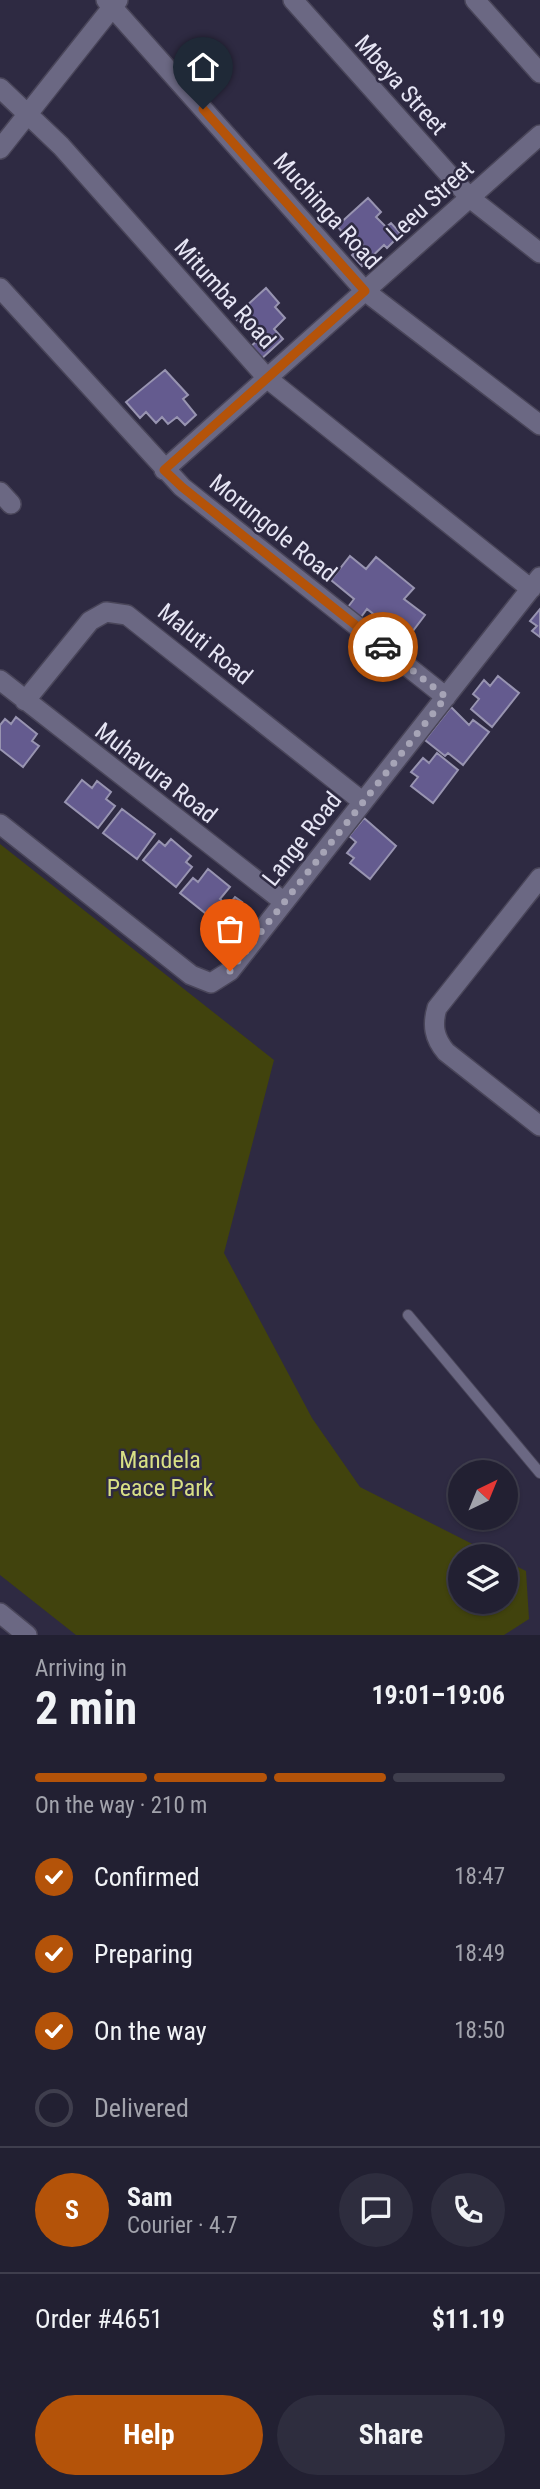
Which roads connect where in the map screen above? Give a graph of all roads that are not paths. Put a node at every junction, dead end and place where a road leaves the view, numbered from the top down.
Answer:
1 (293, 0) edge
2 (475, 0) edge
3 (112, 3) edge
4 (540, 73) edge
5 (0, 88) edge
6 (27, 114) junction
7 (540, 135) edge
8 (0, 149) edge
9 (470, 198) junction
10 (540, 253) edge
11 (0, 288) edge
12 (365, 291) junction
13 (268, 379) junction
14 (540, 425) edge
15 (164, 470) junction
16 (536, 583) edge
17 (0, 680) edge
18 (446, 697) junction
19 (25, 701) junction
20 (363, 802) junction
21 (0, 824) edge
22 (540, 878) edge
23 (284, 902) junction
24 (540, 1126) edge
25 (408, 1315) dead end
26 (540, 1473) edge
27 (0, 1613) edge
28 (27, 1635) edge

1 - 9 street, Mbeya Street
2 - 4 street
3 - 6 street
3 - 12 street, Muchinga Road
5 - 6 street, Mitumba Road
6 - 8 street
6 - 13 street, Mitumba Road
7 - 9 street, Leeu Street
9 - 10 street, Mbeya Street
9 - 12 street, Leeu Street
11 - 15 street, Morungole Road
12 - 13 street, Leeu Street
12 - 14 street, Muchinga Road
13 - 15 street, Leeu Street
13 - 16 street, Mitumba Road
15 - 18 street, Morungole Road
16 - 18 street, Lange Road
17 - 19 street, Muhavura Road
18 - 20 street, Lange Road
19 - 20 street, Maluti Road
19 - 23 street, Muhavura Road
20 - 23 street, Lange Road
21 - 23 street, Lange Road
22 - 24 street
25 - 26 lane
27 - 28 street

